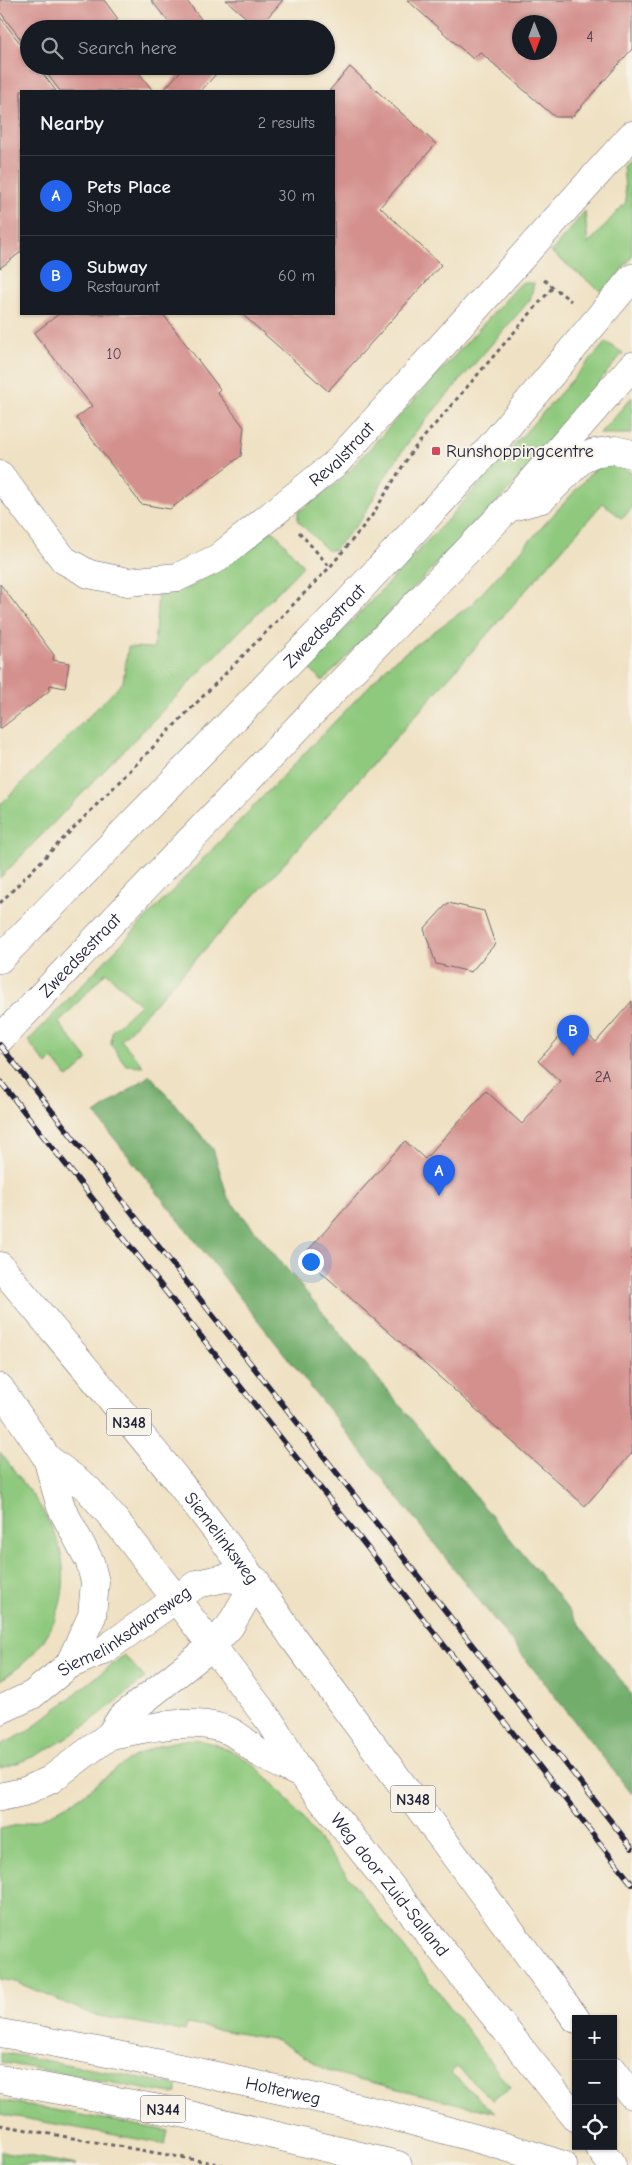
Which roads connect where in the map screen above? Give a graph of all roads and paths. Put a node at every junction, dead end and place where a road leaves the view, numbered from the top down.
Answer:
1 (632, 135) edge
2 (632, 278) edge
3 (553, 287) dead end
4 (632, 366) edge
5 (632, 454) edge
6 (0, 475) edge
7 (508, 508) junction
8 (279, 510) junction
9 (330, 568) junction
10 (0, 903) edge
11 (0, 959) edge
12 (0, 1039) edge
13 (0, 1266) edge
14 (0, 1388) edge
15 (47, 1458) junction
16 (256, 1581) junction
17 (175, 1598) junction
18 (211, 1647) junction
19 (69, 1665) junction
20 (0, 1710) edge
21 (110, 1735) junction
22 (302, 1775) junction
23 (0, 1797) edge
24 (574, 2015) edge
25 (0, 2033) edge
26 (617, 2075) edge
27 (0, 2079) edge
28 (632, 2095) edge
29 (572, 2113) edge
30 (0, 2125) edge
31 (601, 2150) edge
32 (224, 2165) edge
33 (398, 2165) edge
34 (563, 2165) edge
35 (612, 2165) edge

1 - 8 main road, Revalstraat
2 - 11 main road, Zweedsestraat
3 - 9 path, Zweedsestraat
4 - 7 main road, Zweedsestraat
5 - 7 main road
6 - 8 main road, Revalstraat
7 - 12 main road, Zweedsestraat
8 - 9 path
9 - 10 path, Zweedsestraat
13 - 16 main road, Siemelinksweg / N348
14 - 15 main road
15 - 17 main road
15 - 19 main road
16 - 17 main road, Siemelinksdwarsweg
16 - 18 main road, Siemelinksweg
16 - 24 main road, N348
17 - 18 main road
17 - 19 main road, Siemelinksdwarsweg
18 - 21 main road
18 - 22 main road, Weg door Zuid-Salland
19 - 20 main road, Siemelinksdwarsweg
21 - 22 main road
21 - 23 main road
22 - 29 main road, Weg door Zuid-Salland
25 - 34 main road, Holterweg / N344
26 - 28 main road
27 - 33 main road, N344
30 - 32 path
31 - 35 main road

